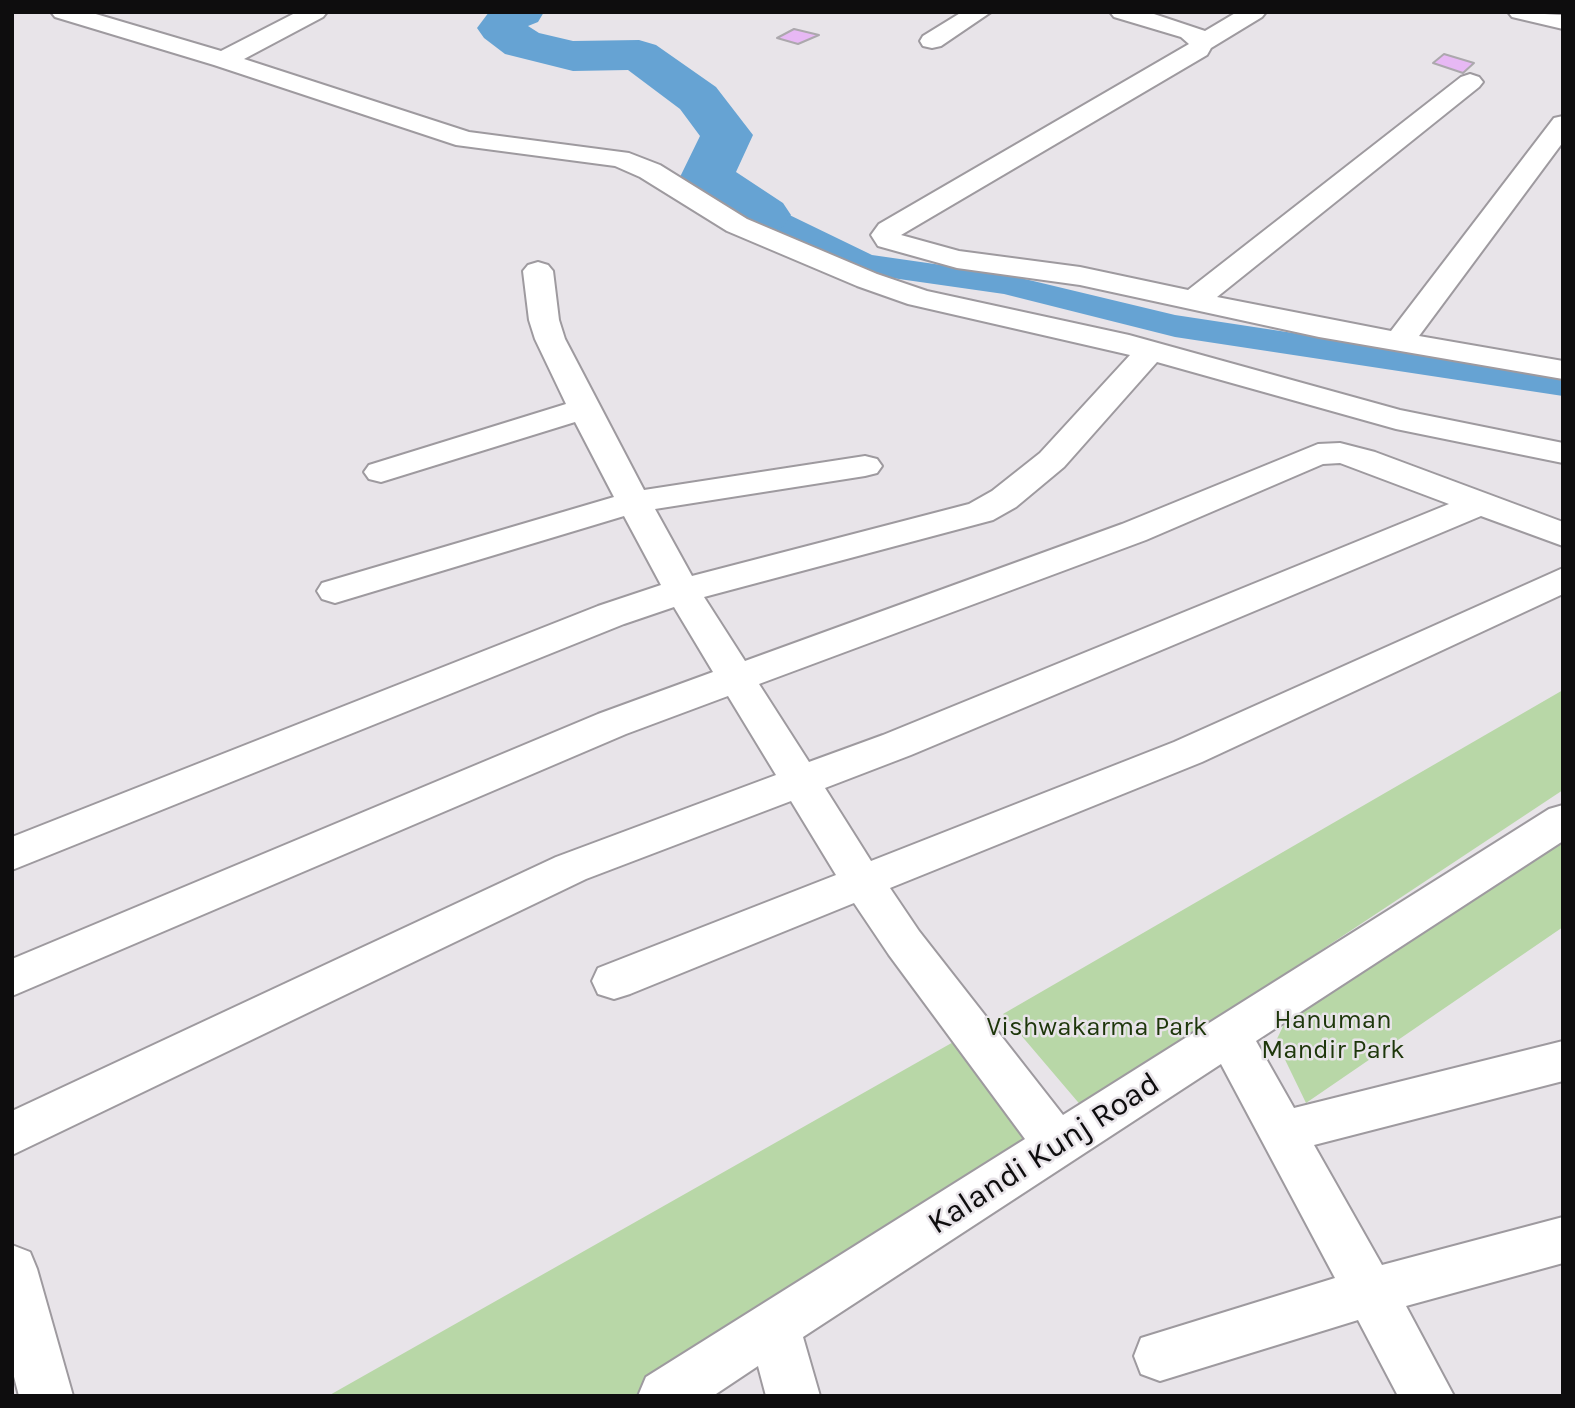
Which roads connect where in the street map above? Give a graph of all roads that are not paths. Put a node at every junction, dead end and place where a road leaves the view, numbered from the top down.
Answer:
1 (63, 12) edge
2 (315, 12) edge
3 (979, 12) edge
4 (1122, 12) edge
5 (1254, 12) edge
6 (1521, 12) edge
7 (1563, 22) edge
8 (932, 41) dead end
9 (1201, 44) junction
10 (223, 60) junction
11 (1470, 82) dead end
12 (1563, 124) edge
13 (538, 271) dead end
14 (1194, 300) junction
15 (1399, 342) junction
16 (1150, 351) junction
17 (1563, 370) edge
18 (584, 410) junction
19 (1563, 453) edge
20 (866, 466) dead end
21 (381, 472) dead end
22 (634, 502) junction
23 (1479, 504) junction
24 (1563, 535) edge
25 (1563, 580) edge
26 (335, 591) dead end
27 (682, 591) junction
28 (737, 677) junction
29 (800, 781) junction
30 (1563, 820) edge
31 (12, 854) edge
32 (862, 881) junction
33 (12, 978) edge
34 (614, 981) dead end
35 (1228, 1034) junction
36 (1563, 1061) edge
37 (1282, 1132) junction
38 (12, 1134) edge
39 (1058, 1146) junction
40 (1563, 1240) edge
41 (12, 1269) edge
42 (1370, 1293) junction
43 (774, 1326) junction
44 (1160, 1356) dead end
45 (46, 1396) edge
46 (665, 1396) edge
47 (793, 1396) edge
48 (1427, 1396) edge

1 - 10 street
2 - 10 street
3 - 8 street
4 - 9 street
5 - 9 street
6 - 7 street
9 - 14 street
10 - 16 street
11 - 14 street
12 - 15 street
13 - 18 street
14 - 15 street
15 - 17 street
16 - 19 street
16 - 27 street
18 - 21 street
18 - 22 street
20 - 22 street
22 - 26 street
22 - 27 street
23 - 24 street
23 - 28 street
23 - 29 street
25 - 32 street
27 - 28 street
27 - 31 street
28 - 29 street
28 - 33 street
29 - 32 street
29 - 38 street
30 - 35 street, Kalandi Kunj Road
32 - 34 street
32 - 39 street
35 - 37 street
35 - 39 street, Kalandi Kunj Road
36 - 37 street
37 - 42 street
39 - 43 street, Kalandi Kunj Road
40 - 42 street
41 - 45 street
42 - 44 street
42 - 48 street
43 - 46 street, Kalandi Kunj Road
43 - 47 street

